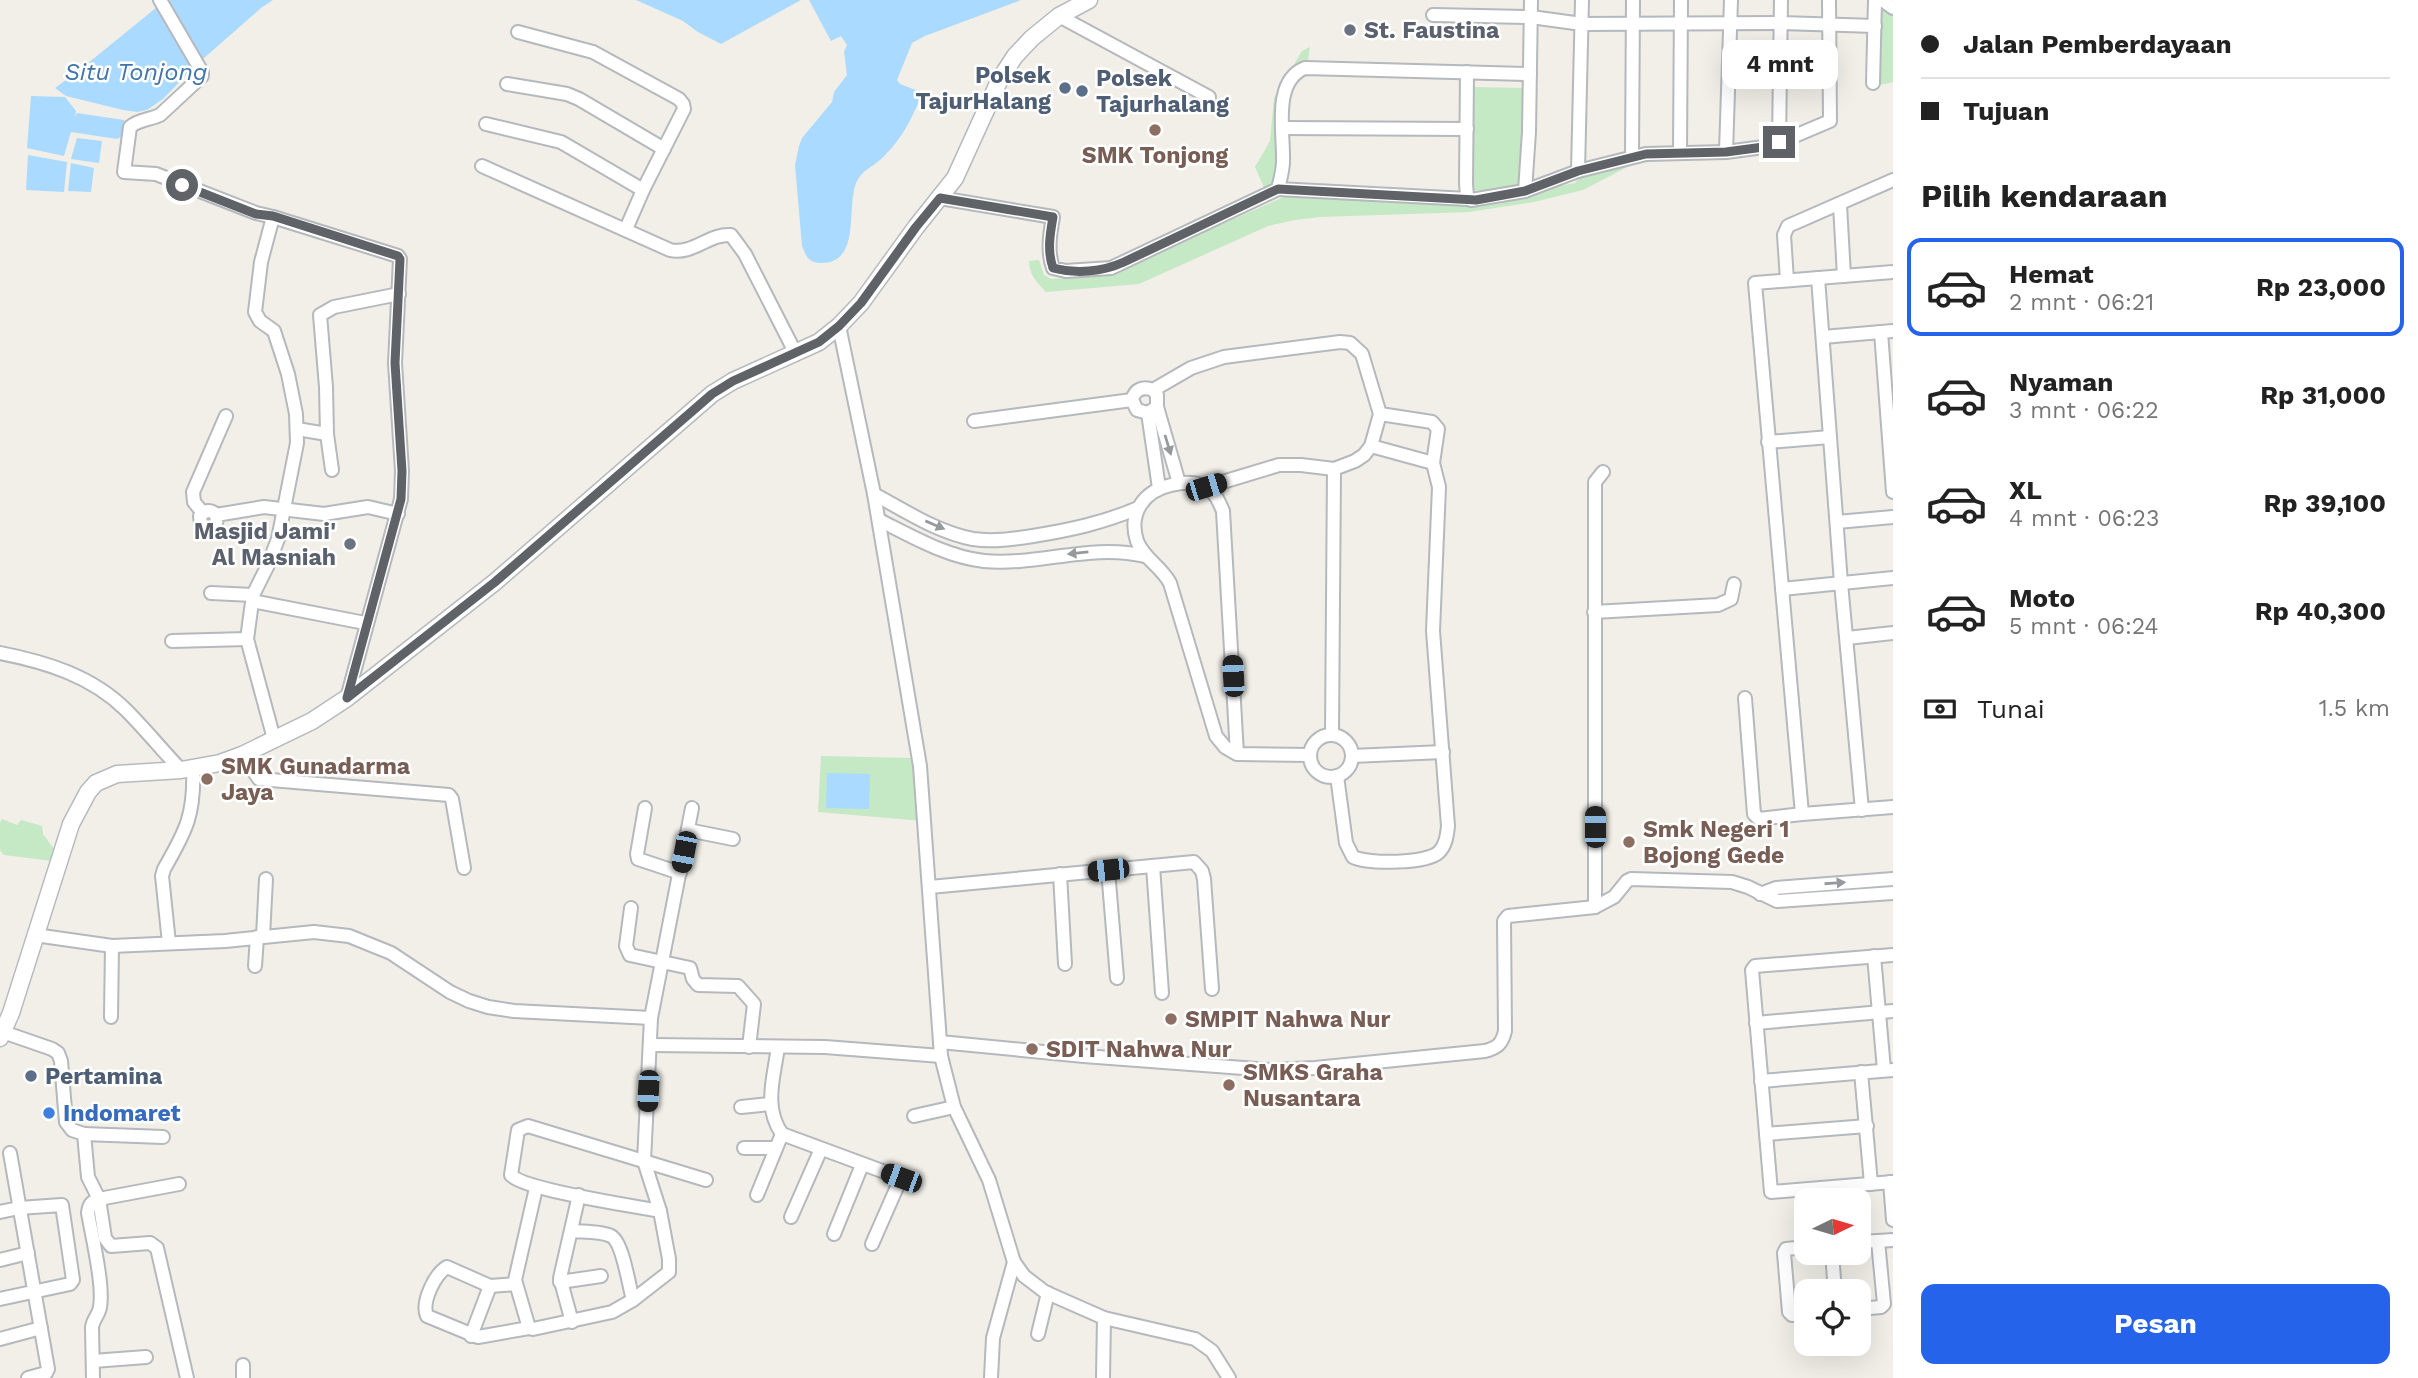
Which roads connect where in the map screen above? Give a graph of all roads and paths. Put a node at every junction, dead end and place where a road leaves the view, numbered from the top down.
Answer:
1 (1088, 0) edge
2 (1531, 0) edge
3 (1582, 0) edge
4 (1633, 0) edge
5 (1681, 0) edge
6 (1731, 0) edge
7 (1781, 0) edge
8 (1829, 0) edge
9 (1875, 0) edge
10 (1882, 0) edge
11 (160, 1) edge
12 (1893, 8) edge
13 (1433, 15) dead end
14 (1059, 16) junction
15 (1531, 17) junction
16 (1632, 22) junction
17 (1781, 23) junction
18 (1582, 24) junction
19 (1681, 24) junction
20 (1731, 24) junction
21 (1829, 24) junction
22 (1875, 26) junction
23 (517, 32) dead end
24 (1467, 72) junction
25 (1530, 74) junction
26 (1873, 83) dead end
27 (507, 85) dead end
28 (1209, 97) dead end
29 (486, 124) dead end
30 (1283, 128) junction
31 (1467, 129) junction
32 (1779, 142) junction
33 (664, 149) junction
34 (1680, 152) junction
35 (1726, 152) junction
36 (1632, 157) junction
37 (482, 166) dead end
38 (1578, 171) junction
39 (1893, 180) edge
40 (1278, 189) junction
41 (643, 190) junction
42 (1525, 191) junction
43 (940, 198) junction
44 (1468, 199) junction
45 (1840, 205) junction
46 (273, 216) junction
47 (626, 229) junction
48 (1893, 272) edge
49 (1844, 276) junction
50 (1818, 278) junction
51 (1787, 280) junction
52 (399, 294) junction
53 (839, 326) junction
54 (1887, 331) edge
55 (1823, 337) junction
56 (796, 354) junction
57 (1153, 390) junction
58 (1132, 400) junction
59 (1152, 410) junction
60 (1380, 414) junction
61 (226, 416) dead end
62 (974, 421) dead end
63 (297, 429) junction
64 (327, 434) junction
65 (1830, 437) junction
66 (1769, 442) junction
67 (1371, 446) junction
68 (1433, 463) junction
69 (1334, 469) junction
70 (332, 470) dead end
71 (1603, 472) dead end
72 (1179, 483) junction
73 (1206, 487) junction
74 (1159, 488) junction
75 (1893, 492) edge
76 (874, 494) junction
77 (1138, 508) junction
78 (285, 509) junction
79 (398, 514) junction
80 (1893, 517) edge
81 (879, 520) junction
82 (1837, 522) junction
83 (1145, 556) junction
84 (1893, 578) edge
85 (1842, 583) junction
86 (1734, 584) dead end
87 (1782, 589) junction
88 (211, 593) dead end
89 (252, 598) junction
90 (1594, 612) junction
91 (365, 623) junction
92 (1893, 633) edge
93 (1847, 638) junction
94 (247, 639) junction
95 (172, 641) dead end
96 (0, 653) edge
97 (347, 698) junction
98 (1745, 698) dead end
99 (1332, 734) junction
100 (274, 739) junction
101 (1443, 752) junction
102 (1237, 754) junction
103 (242, 755) junction
104 (1310, 755) junction
105 (1352, 756) junction
106 (187, 769) junction
107 (1337, 776) junction
108 (1893, 807) edge
109 (645, 808) dead end
110 (692, 808) dead end
111 (1862, 810) junction
112 (1802, 814) junction
113 (688, 830) junction
114 (733, 839) dead end
115 (1153, 866) junction
116 (464, 868) dead end
117 (1108, 870) junction
118 (680, 873) junction
119 (1060, 874) junction
120 (265, 879) dead end
121 (1893, 879) edge
122 (930, 887) junction
123 (1893, 893) edge
124 (1760, 894) junction
125 (1595, 907) junction
126 (631, 908) dead end
127 (35, 935) junction
128 (260, 937) junction
129 (169, 943) junction
130 (112, 946) junction
131 (1893, 955) edge
132 (1874, 956) junction
133 (663, 961) junction
134 (1065, 964) dead end
135 (255, 966) dead end
136 (1117, 978) dead end
137 (1212, 989) dead end
138 (1162, 993) dead end
139 (1893, 1012) edge
140 (1879, 1013) junction
141 (111, 1017) dead end
142 (651, 1018) junction
143 (1756, 1023) junction
144 (1, 1035) edge
145 (940, 1042) junction
146 (651, 1045) junction
147 (749, 1047) junction
148 (778, 1047) junction
149 (941, 1056) junction
150 (1888, 1070) edge
151 (1861, 1072) junction
152 (1760, 1081) junction
153 (770, 1104) junction
154 (741, 1107) dead end
155 (954, 1107) junction
156 (914, 1116) dead end
157 (1867, 1126) junction
158 (84, 1134) junction
159 (782, 1134) junction
160 (1766, 1134) junction
161 (163, 1137) dead end
162 (744, 1148) dead end
163 (776, 1148) junction
164 (821, 1149) junction
165 (10, 1153) dead end
166 (644, 1161) junction
167 (862, 1165) junction
168 (706, 1180) dead end
169 (1891, 1182) edge
170 (179, 1184) dead end
171 (1871, 1184) junction
172 (536, 1188) junction
173 (579, 1195) junction
174 (757, 1195) dead end
175 (99, 1199) junction
176 (19, 1208) junction
177 (660, 1211) junction
178 (0, 1212) edge
179 (791, 1217) dead end
180 (1893, 1220) edge
181 (572, 1231) junction
182 (834, 1234) dead end
183 (1893, 1240) edge
184 (1871, 1241) edge
185 (1878, 1241) junction
186 (872, 1244) dead end
187 (1794, 1248) edge
188 (28, 1253) junction
189 (0, 1260) edge
190 (1014, 1262) junction
191 (600, 1276) dead end
192 (560, 1282) junction
193 (516, 1284) junction
194 (490, 1286) junction
195 (35, 1292) junction
196 (1048, 1293) junction
197 (0, 1299) edge
198 (632, 1300) junction
199 (1871, 1308) edge
200 (1794, 1315) edge
201 (1104, 1318) junction
202 (572, 1322) junction
203 (41, 1328) junction
204 (529, 1328) junction
205 (1038, 1334) dead end
206 (471, 1336) junction
207 (0, 1339) edge
208 (146, 1357) dead end
209 (93, 1361) junction
210 (28, 1378) edge
211 (93, 1378) edge
212 (187, 1378) edge
213 (991, 1378) edge
214 (1103, 1378) edge
215 (1229, 1378) edge

1 - 14 main road
2 - 15 street
3 - 18 street
4 - 16 street
5 - 19 street
6 - 20 street
7 - 17 street
8 - 21 street
9 - 22 street
10 - 12 street
11 - 46 street
13 - 15 street
14 - 28 street
14 - 43 main road
15 - 18 street
15 - 25 street
16 - 18 street
16 - 19 street
16 - 36 street
17 - 20 street
17 - 21 street
17 - 32 street
18 - 38 street
19 - 20 street
19 - 34 street
20 - 35 street
21 - 22 street
21 - 32 street
22 - 26 street
23 - 33 street
24 - 25 street
24 - 30 street
24 - 31 street
25 - 42 street
27 - 33 street
29 - 41 street
30 - 31 street
30 - 40 street
31 - 44 street
32 - 35 street
33 - 41 street
34 - 35 street
34 - 36 street
36 - 38 street
37 - 47 street
38 - 42 street
39 - 45 street
40 - 43 street
40 - 44 street
41 - 47 street
42 - 44 street
43 - 53 main road
45 - 49 street
45 - 51 street
46 - 52 street
46 - 63 street
47 - 56 street
48 - 49 street
49 - 50 street
50 - 51 street
50 - 55 street
51 - 66 street
52 - 64 street
52 - 79 street
53 - 56 main road
53 - 76 street
54 - 55 street
54 - 75 street
55 - 65 street
56 - 97 main road
57 - 58 street
57 - 59 street
57 - 60 street
58 - 59 street
58 - 62 street
59 -> 72 street
59 - 74 street
60 - 67 street
60 - 68 street
61 - 78 street
63 - 64 street
63 - 78 street
64 - 70 street
65 - 66 street
65 - 82 street
66 - 87 street
67 - 68 street
67 - 69 street
68 - 101 street
69 - 73 street
69 - 99 street
71 - 90 street
72 - 73 street
72 - 74 street
73 - 102 street
74 - 77 street
76 -> 77 street
76 - 81 street
77 - 83 street
78 - 79 street
78 - 89 street
79 - 91 street
80 - 82 street
83 -> 81 street
81 - 122 street
82 - 85 street
83 - 102 street
84 - 85 street
85 - 87 street
85 - 93 street
86 - 90 street
87 - 112 street
88 - 89 street
89 - 91 street
89 - 94 street
90 - 125 street
91 - 97 street
92 - 93 street
93 - 111 street
94 - 95 street
94 - 100 street
96 - 106 street
97 - 100 main road
98 - 112 street
99 - 104 street
99 - 105 street
100 - 103 main road
101 - 105 street
101 - 107 street
102 - 104 street
103 - 106 main road
103 - 116 street
104 - 107 street
105 - 107 street
106 - 127 main road
106 - 129 street
108 - 111 street
109 - 118 street
110 - 113 street
111 - 112 street
113 - 114 street
113 - 118 street
115 - 117 street
115 - 137 street
115 - 138 street
117 - 119 street
117 - 136 street
118 - 133 street
119 - 122 street
119 - 134 street
120 - 128 street
124 -> 121 street
122 - 145 street
123 - 124 street
124 - 125 street
125 - 145 street
126 - 133 street
127 - 130 street
127 - 144 main road
128 - 129 street
128 - 135 street
128 - 142 street
129 - 130 street
130 - 141 street
131 - 132 street
132 - 140 street
132 - 143 street
133 - 142 street
133 - 147 street
139 - 140 street
140 - 143 street
140 - 150 street
142 - 146 street
143 - 152 street
144 - 158 street
145 - 149 street
146 - 147 street
146 - 166 street
147 - 148 street
148 - 149 street
148 - 153 street
149 - 155 street
150 - 151 street
151 - 152 street
151 - 157 street
152 - 160 street
153 - 154 street
153 - 159 street
155 - 156 street
155 - 190 street
157 - 160 street
157 - 171 street
158 - 161 street
158 - 175 street
159 - 163 street
159 - 164 street
160 - 171 street
162 - 163 street
163 - 174 street
164 - 167 street
164 - 179 street
165 - 176 street
166 - 168 street
166 - 172 street
166 - 177 street
167 - 182 street
167 - 186 street
169 - 171 street
169 - 180 street
170 - 175 street
172 - 173 street
172 - 193 street
173 - 177 street
173 - 181 street
175 - 209 street
175 - 212 street
176 - 178 street
176 - 188 street
176 - 195 street
177 - 198 street
181 - 192 street
181 - 198 street
183 - 185 street
184 - 185 street
185 - 199 street
187 - 200 street
188 - 189 street
188 - 195 street
190 - 196 street
190 - 213 street
191 - 192 street
192 - 202 street
193 - 194 street
193 - 204 street
194 - 206 street
194 - 206 street
195 - 197 street
195 - 203 street
196 - 201 street
196 - 205 street
198 - 202 street
201 - 214 street
201 - 215 street
202 - 204 street
203 - 207 street
203 - 210 street
204 - 206 street
208 - 209 street
209 - 211 street

